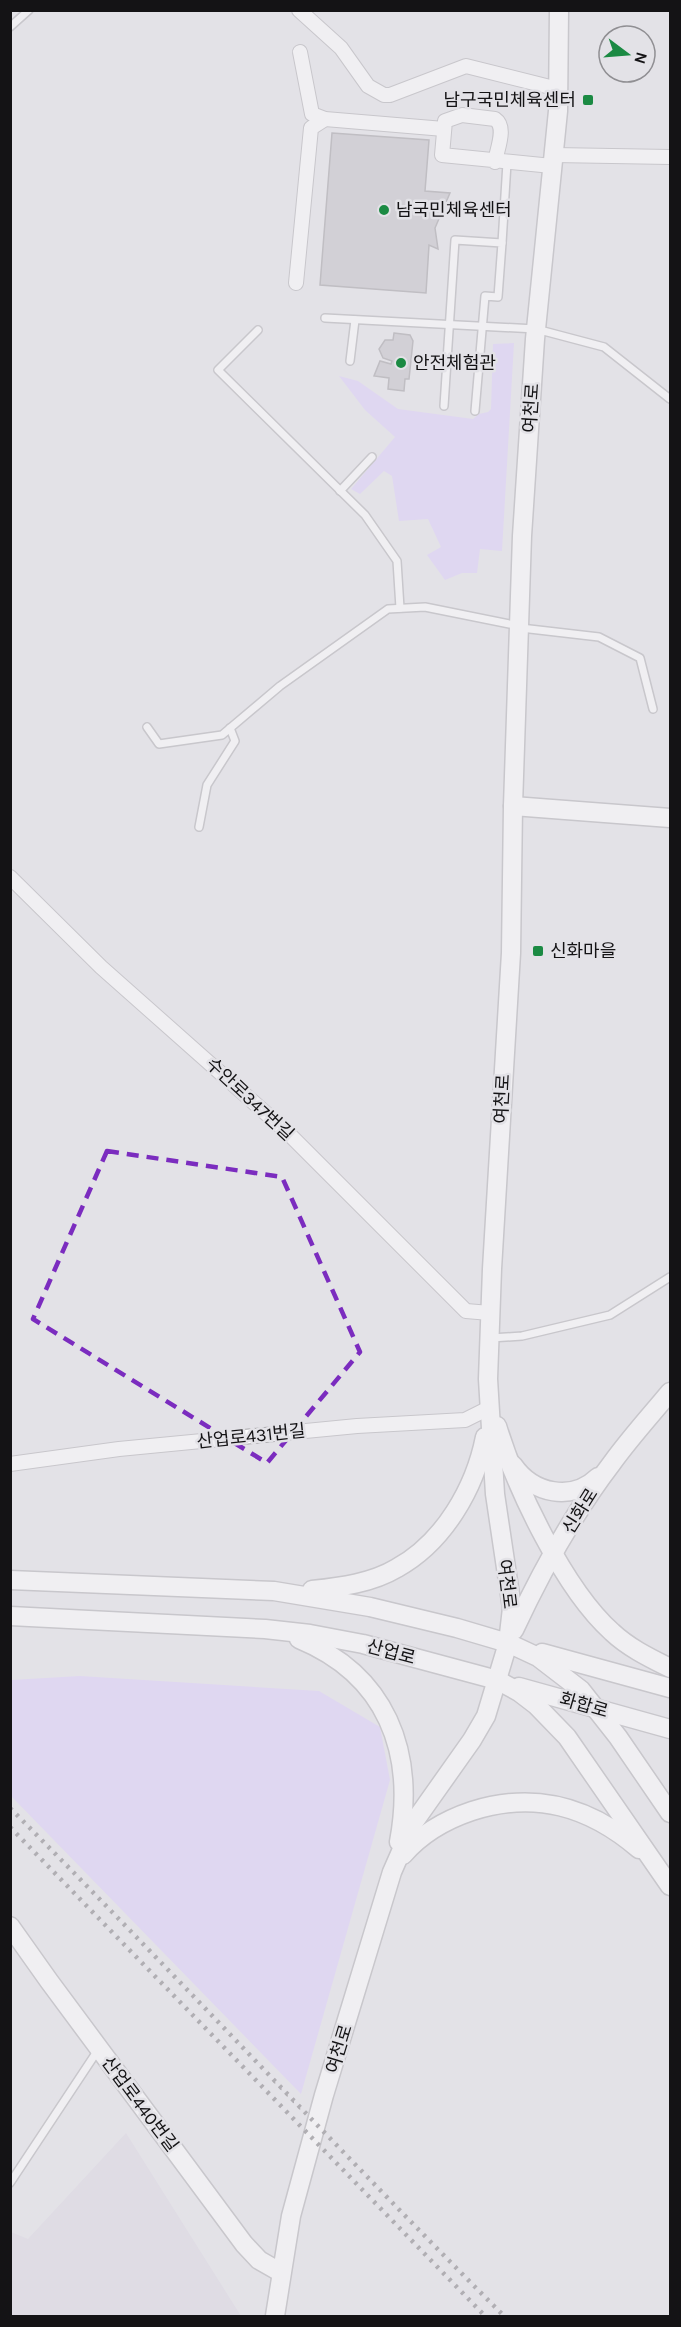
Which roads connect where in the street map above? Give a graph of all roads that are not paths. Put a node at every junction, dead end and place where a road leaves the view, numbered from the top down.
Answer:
1 (29, 10) edge
2 (299, 10) edge
3 (559, 10) edge
4 (10, 27) edge
5 (300, 52) dead end
6 (558, 89) junction
7 (316, 120) junction
8 (444, 129) junction
9 (670, 157) edge
10 (553, 161) junction
11 (501, 162) junction
12 (502, 243) junction
13 (296, 283) dead end
14 (325, 318) dead end
15 (355, 320) junction
16 (448, 325) junction
17 (483, 326) junction
18 (537, 329) junction
19 (258, 330) dead end
20 (350, 361) dead end
21 (670, 399) edge
22 (444, 406) dead end
23 (475, 411) dead end
24 (372, 457) dead end
25 (340, 491) junction
26 (400, 608) junction
27 (519, 627) junction
28 (653, 708) dead end
29 (147, 727) dead end
30 (230, 728) junction
31 (513, 806) junction
32 (670, 818) edge
33 (199, 827) dead end
34 (10, 877) edge
35 (670, 1277) edge
36 (490, 1313) junction
37 (489, 1338) junction
38 (488, 1379) junction
39 (670, 1392) edge
40 (489, 1408) junction
41 (505, 1453) junction
42 (612, 1463) junction
43 (10, 1464) edge
44 (554, 1553) junction
45 (10, 1574) edge
46 (10, 1580) edge
47 (75, 1581) junction
48 (274, 1591) junction
49 (10, 1616) edge
50 (266, 1629) junction
51 (508, 1643) junction
52 (670, 1668) edge
53 (497, 1680) junction
54 (670, 1688) edge
55 (598, 1709) junction
56 (670, 1728) edge
57 (670, 1813) edge
58 (660, 1870) junction
59 (392, 1872) junction
60 (670, 1886) edge
61 (10, 1926) edge
62 (99, 2048) junction
63 (10, 2183) edge
64 (280, 2272) junction
65 (274, 2316) edge

1 - 4 lane
2 - 6 street
3 - 6 main road, 여천로
5 - 7 street
6 - 10 main road, 여천로
7 - 8 street
7 - 13 street
8 - 11 street
8 - 11 street
9 - 10 street
10 - 11 street
10 - 18 main road, 여천로
11 - 12 lane
12 - 16 lane
12 - 17 lane
14 - 15 lane
15 - 16 lane
15 - 20 lane
16 - 17 lane
16 - 22 lane
17 - 18 lane
17 - 23 lane
18 - 21 lane
18 - 27 main road, 여천로
19 - 25 lane
24 - 25 lane
25 - 26 lane
26 - 27 lane
26 - 30 lane
27 - 28 lane
27 - 31 main road, 여천로
29 - 30 lane
30 - 33 lane
31 - 32 main road
31 - 36 main road, 여천로
34 - 36 street, 수안로347번길
35 - 37 lane
36 - 37 main road, 여천로
37 - 38 main road, 여천로
38 - 40 main road, 여천로
38 - 41 main road
39 - 42 main road, 신화로
40 - 43 street, 산업로431번길
40 - 48 main road
40 - 51 main road, 여천로
41 - 42 main road
41 - 44 main road
42 - 44 main road, 신화로
44 - 51 main road, 신화로
44 - 52 main road
45 - 47 main road
46 - 47 main road
47 - 48 main road
48 - 51 main road
49 - 50 main road, 산업로
50 - 53 main road, 산업로
50 - 59 main road
51 - 53 main road, 여천로
51 - 54 main road
51 - 55 main road
53 - 55 main road, 화합로
53 - 58 main road, 산업로
53 - 59 main road, 여천로
55 - 56 main road, 화합로
55 - 57 main road
58 - 59 main road
58 - 60 main road, 산업로
59 - 64 main road, 여천로
61 - 62 main road, 산업로440번길
62 - 63 lane
62 - 64 main road, 산업로440번길
64 - 65 main road, 여천로

